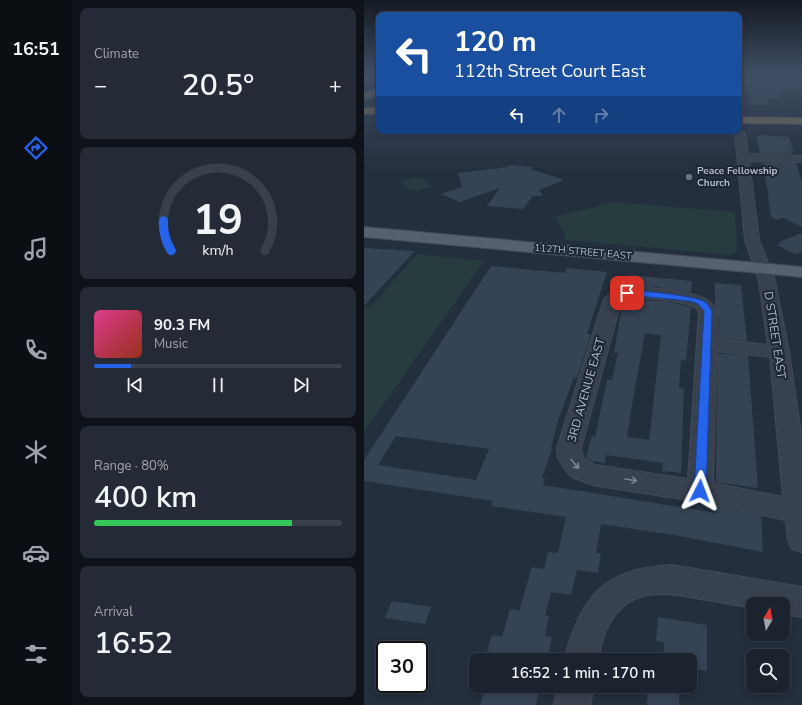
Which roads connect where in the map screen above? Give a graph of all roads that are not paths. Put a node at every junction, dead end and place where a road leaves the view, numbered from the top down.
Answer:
1 (364, 106) edge
2 (376, 106) edge
3 (364, 111) edge
4 (376, 111) edge
5 (742, 115) edge
6 (802, 116) edge
7 (802, 121) edge
8 (742, 126) edge
9 (740, 134) edge
10 (797, 148) dead end
11 (743, 158) junction
12 (802, 160) edge
13 (364, 232) edge
14 (762, 268) junction
15 (802, 272) edge
16 (706, 344) junction
17 (779, 352) junction
18 (700, 491) junction
19 (799, 512) junction
20 (802, 540) edge
21 (802, 602) edge
22 (583, 653) edge
23 (575, 693) edge
24 (572, 705) edge

1 - 2 highway
3 - 4 highway
5 - 6 highway
7 - 8 highway
9 - 11 street, D STREET EAST
10 - 12 street
11 - 12 street
11 - 14 street, D STREET EAST
13 - 14 main road, 112TH STREET EAST
14 - 15 main road, 112TH STREET EAST
14 - 17 street, D STREET EAST
16 - 17 street
16 - 18 street
16 -> 18 street, 3RD AVENUE EAST
17 - 19 street, D STREET EAST
18 - 19 street, 3RD AVENUE EAST
19 - 20 street, D STREET EAST
21 - 22 street
23 - 24 street

